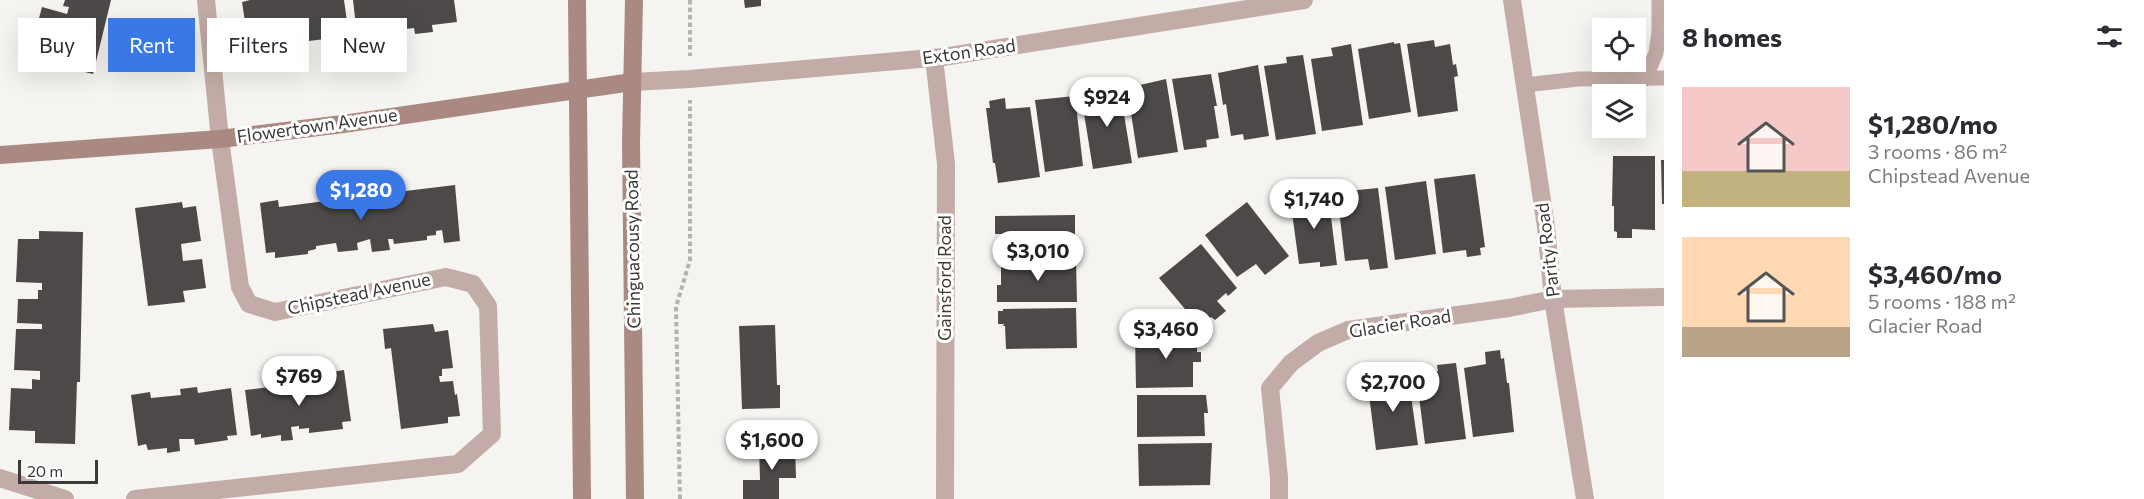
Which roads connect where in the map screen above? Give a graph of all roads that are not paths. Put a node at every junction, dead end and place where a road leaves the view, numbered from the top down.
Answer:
1 (206, 0) edge
2 (577, 0) edge
3 (634, 0) edge
4 (1304, 0) edge
5 (1512, 0) edge
6 (1659, 0) edge
7 (934, 58) junction
8 (1664, 78) edge
9 (1645, 79) junction
10 (632, 82) junction
11 (1525, 85) junction
12 (578, 89) junction
13 (220, 139) junction
14 (0, 155) edge
15 (1664, 297) edge
16 (1553, 299) junction
17 (0, 478) edge
18 (65, 499) edge
19 (135, 499) edge
20 (582, 499) edge
21 (635, 499) edge
22 (945, 499) edge
23 (1279, 499) edge
24 (1585, 499) edge

1 - 13 street
2 - 12 main road
3 - 10 main road, Chinguacousy Road
4 - 7 street, Exton Road
5 - 11 street, Parity Road
6 - 9 lane
7 - 10 street, Exton Road
7 - 22 street, Gainsford Road
8 - 9 lane
9 - 11 lane
10 - 12 main road, Flowertown Avenue
10 - 21 main road, Chinguacousy Road
11 - 16 street, Parity Road
12 - 13 main road, Flowertown Avenue
12 - 20 main road
13 - 14 main road, Flowertown Avenue
13 - 19 street, Chipstead Avenue
15 - 16 street
16 - 23 street, Glacier Road
16 - 24 street, Parity Road
17 - 18 street

